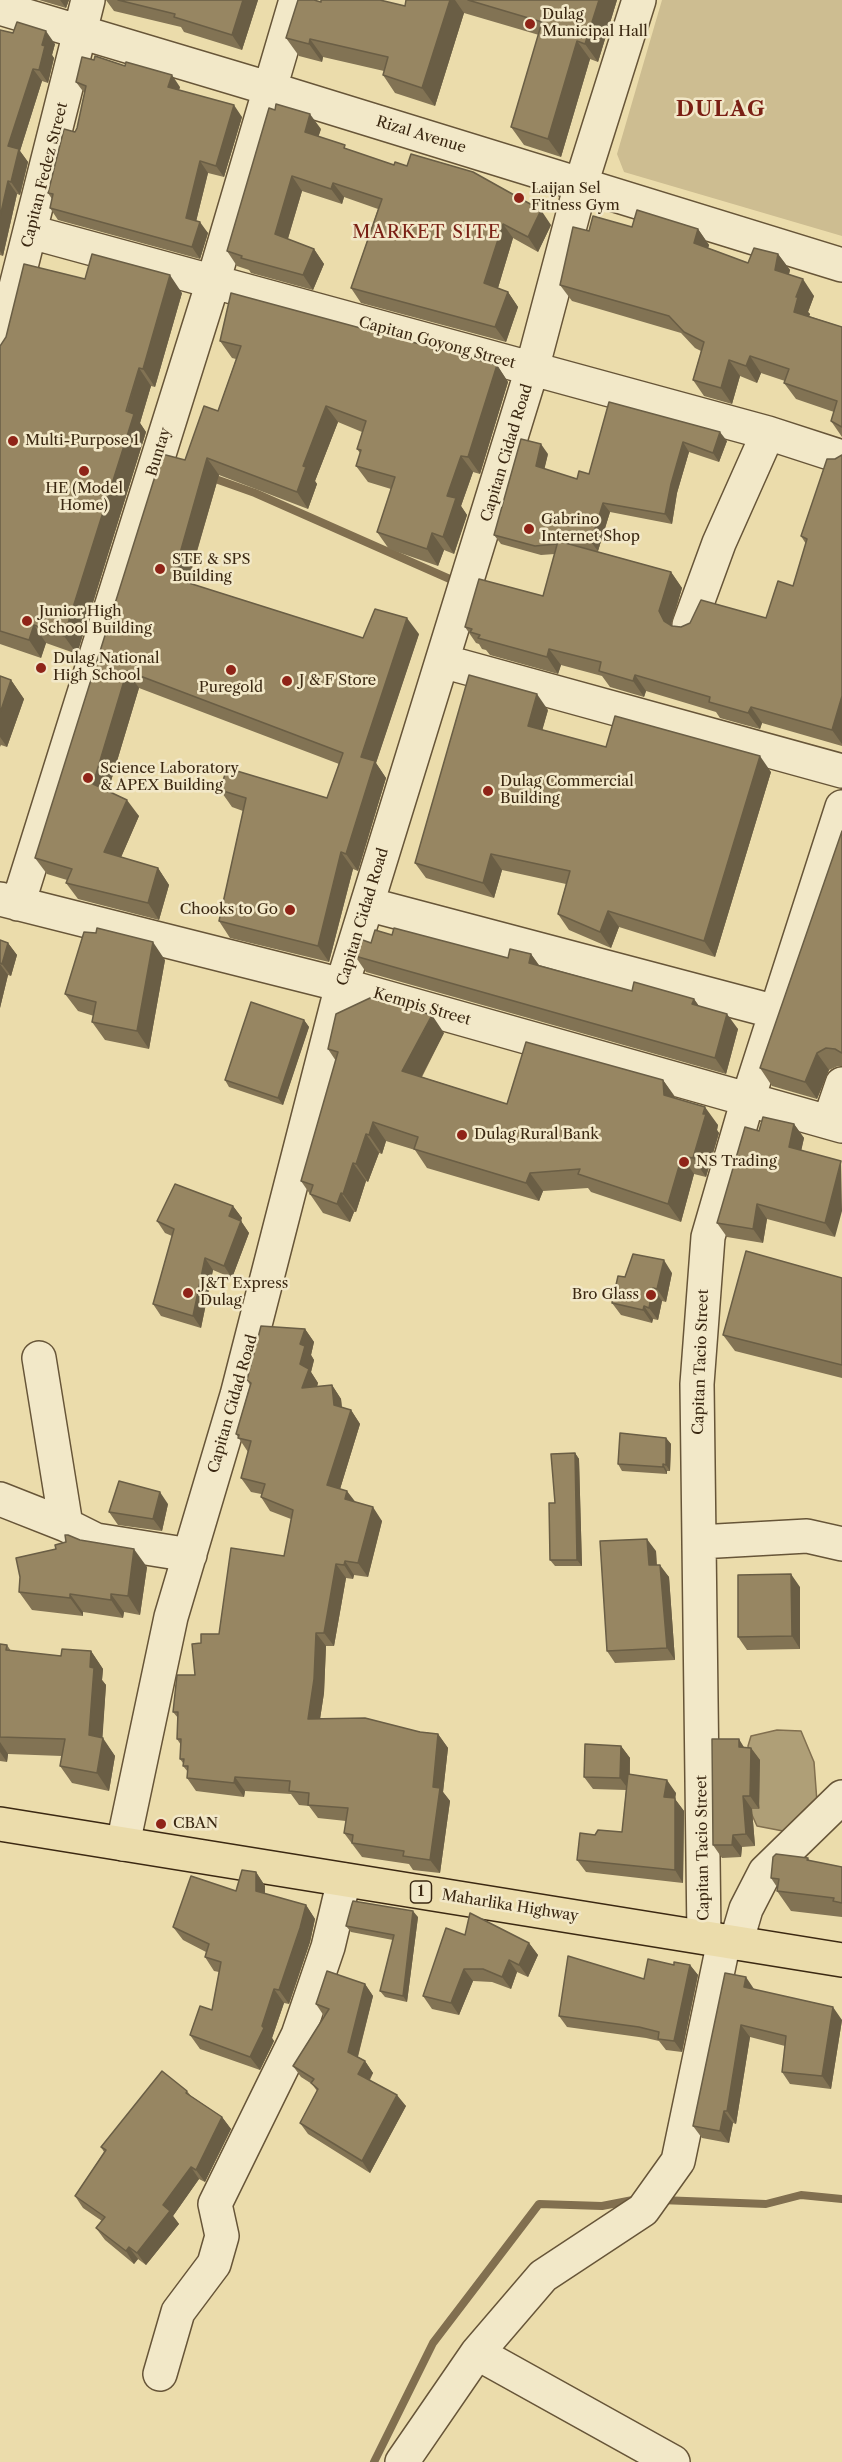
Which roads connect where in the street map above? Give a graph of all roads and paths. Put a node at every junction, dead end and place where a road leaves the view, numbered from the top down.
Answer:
1 (88, 0) edge
2 (296, 0) edge
3 (639, 0) edge
4 (0, 8) edge
5 (80, 32) junction
6 (271, 89) junction
7 (581, 184) junction
8 (31, 232) junction
9 (842, 265) edge
10 (213, 282) junction
11 (0, 350) edge
12 (532, 369) junction
13 (768, 434) junction
14 (842, 457) edge
15 (689, 625) edge
16 (442, 661) junction
17 (842, 771) edge
18 (842, 807) edge
19 (9, 901) edge
20 (367, 904) junction
21 (342, 985) junction
22 (776, 1012) junction
23 (842, 1084) edge
24 (748, 1099) junction
25 (835, 1124) edge
26 (39, 1358) dead end
27 (0, 1498) edge
28 (66, 1525) junction
29 (699, 1542) junction
30 (842, 1544) edge
31 (190, 1555) junction
32 (842, 1797) edge
33 (0, 1824) edge
34 (123, 1844) junction
35 (345, 1880) junction
36 (721, 1940) junction
37 (842, 1960) edge
38 (477, 2354) junction
39 (160, 2374) dead end
40 (402, 2462) edge
41 (673, 2462) edge

1 - 5 street, Capitan Fedez Street
2 - 6 street, Buntay
3 - 7 street, Capitan Cidad Road
4 - 5 street, Rizal Avenue
5 - 6 street, Rizal Avenue
5 - 8 street, Capitan Fedez Street
6 - 7 street, Rizal Avenue
6 - 10 street, Buntay
7 - 9 street, Rizal Avenue
7 - 12 street, Capitan Cidad Road
8 - 10 street, Capitan Goyong Street
8 - 11 street, Capitan Fedez Street
10 - 12 street, Capitan Goyong Street
10 - 19 street, Buntay
12 - 13 street, Capitan Goyong Street
12 - 16 street, Capitan Cidad Road
13 - 14 street, Capitan Goyong Street
13 - 15 street
16 - 17 street
16 - 20 street, Capitan Cidad Road
18 - 22 street, Capitan Tacio Street
19 - 21 street, Kempis Street
20 - 21 street, Capitan Cidad Road
20 - 22 street
21 - 24 street, Kempis Street
21 - 31 street, Capitan Cidad Road
22 - 24 street, Capitan Tacio Street
23 - 25 street
24 - 25 street, Kempis Street
24 - 29 street, Capitan Tacio Street
26 - 28 street
27 - 28 street
28 - 31 street
29 - 30 street
29 - 36 street, Capitan Tacio Street
31 - 34 street, Capitan Cidad Road
32 - 36 street
33 - 34 highway, Maharlika Highway / 1
34 - 35 highway, Maharlika Highway / 1
35 - 36 highway, Maharlika Highway / 1
35 - 39 street
36 - 37 highway, Maharlika Highway / 1
36 - 38 street
38 - 40 street
38 - 41 street

